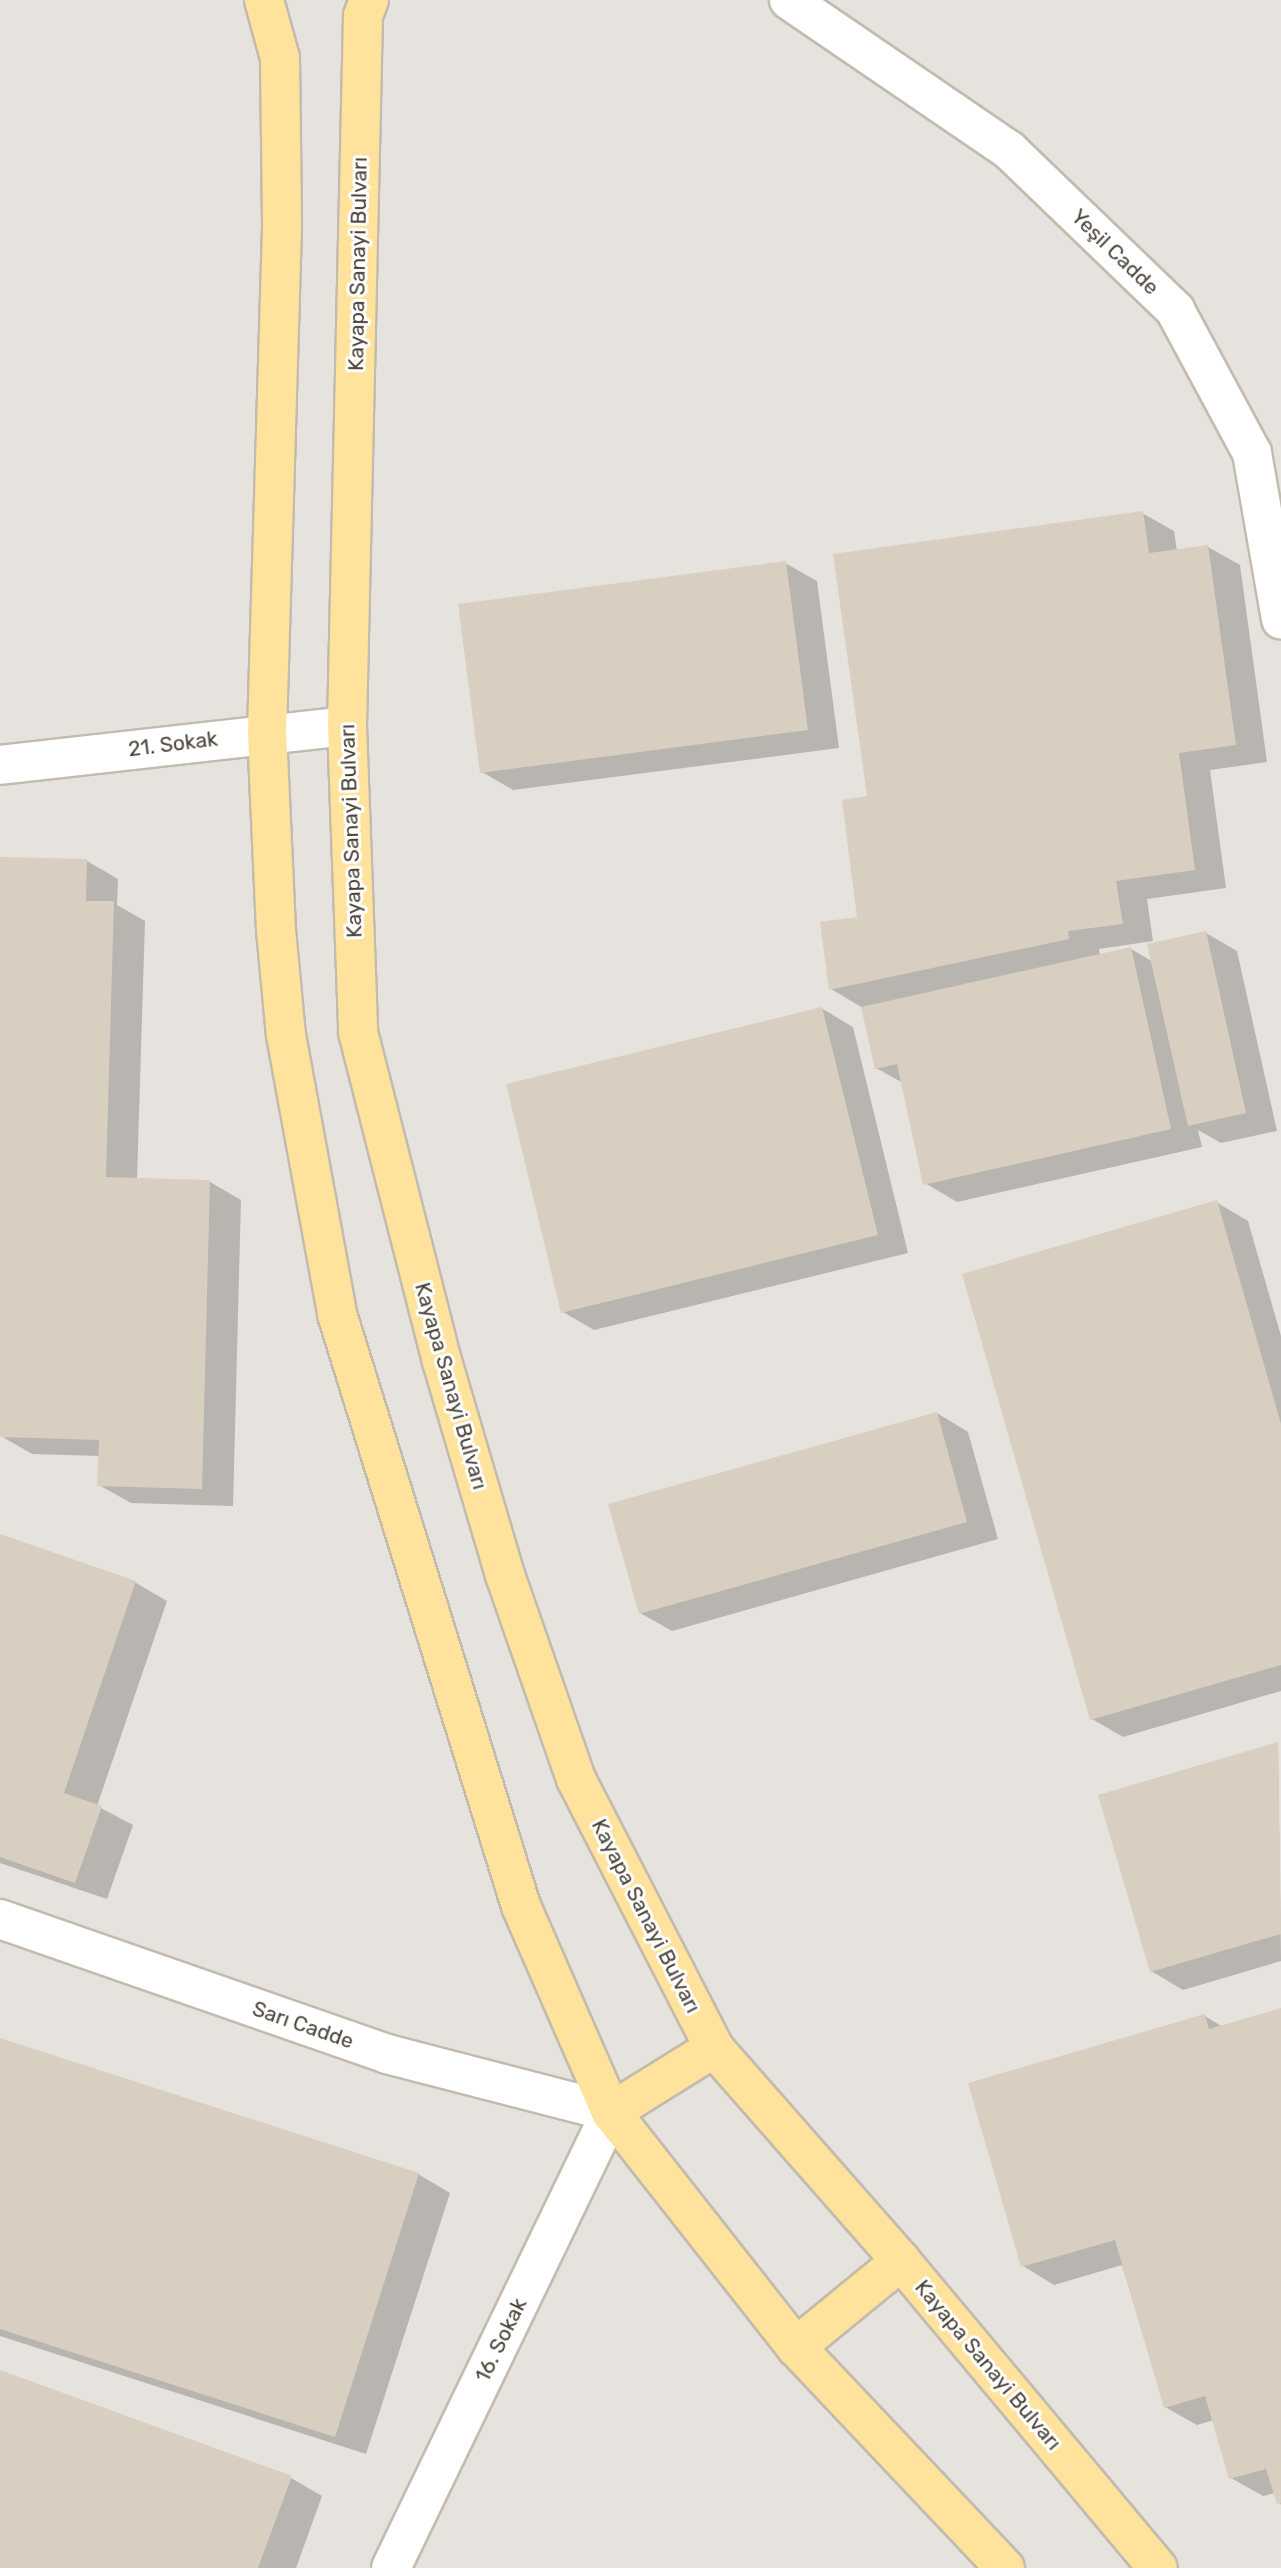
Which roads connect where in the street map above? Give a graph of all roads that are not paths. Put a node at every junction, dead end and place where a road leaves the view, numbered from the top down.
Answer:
1 (264, 0) edge
2 (369, 0) edge
3 (789, 0) edge
4 (1281, 619) edge
5 (347, 726) junction
6 (267, 732) junction
7 (0, 765) edge
8 (0, 1919) edge
9 (714, 2048) junction
10 (611, 2112) junction
11 (901, 2261) junction
12 (796, 2347) junction
13 (391, 2568) edge
14 (1005, 2568) edge
15 (1158, 2568) edge

1 - 6 main road
2 - 5 main road, Kayapa Sanayi Bulvarı
3 - 4 lane, Yeşil Cadde
5 - 6 lane, 21. Sokak
5 - 9 main road, Kayapa Sanayi Bulvarı
6 - 7 lane, 21. Sokak
6 - 10 main road
8 - 10 lane, Sarı Cadde
9 - 10 main road
9 - 11 main road, Kayapa Sanayi Bulvarı
10 - 12 main road
10 - 13 lane, 16. Sokak
11 - 12 main road
11 - 15 main road, Kayapa Sanayi Bulvarı
12 - 14 main road

